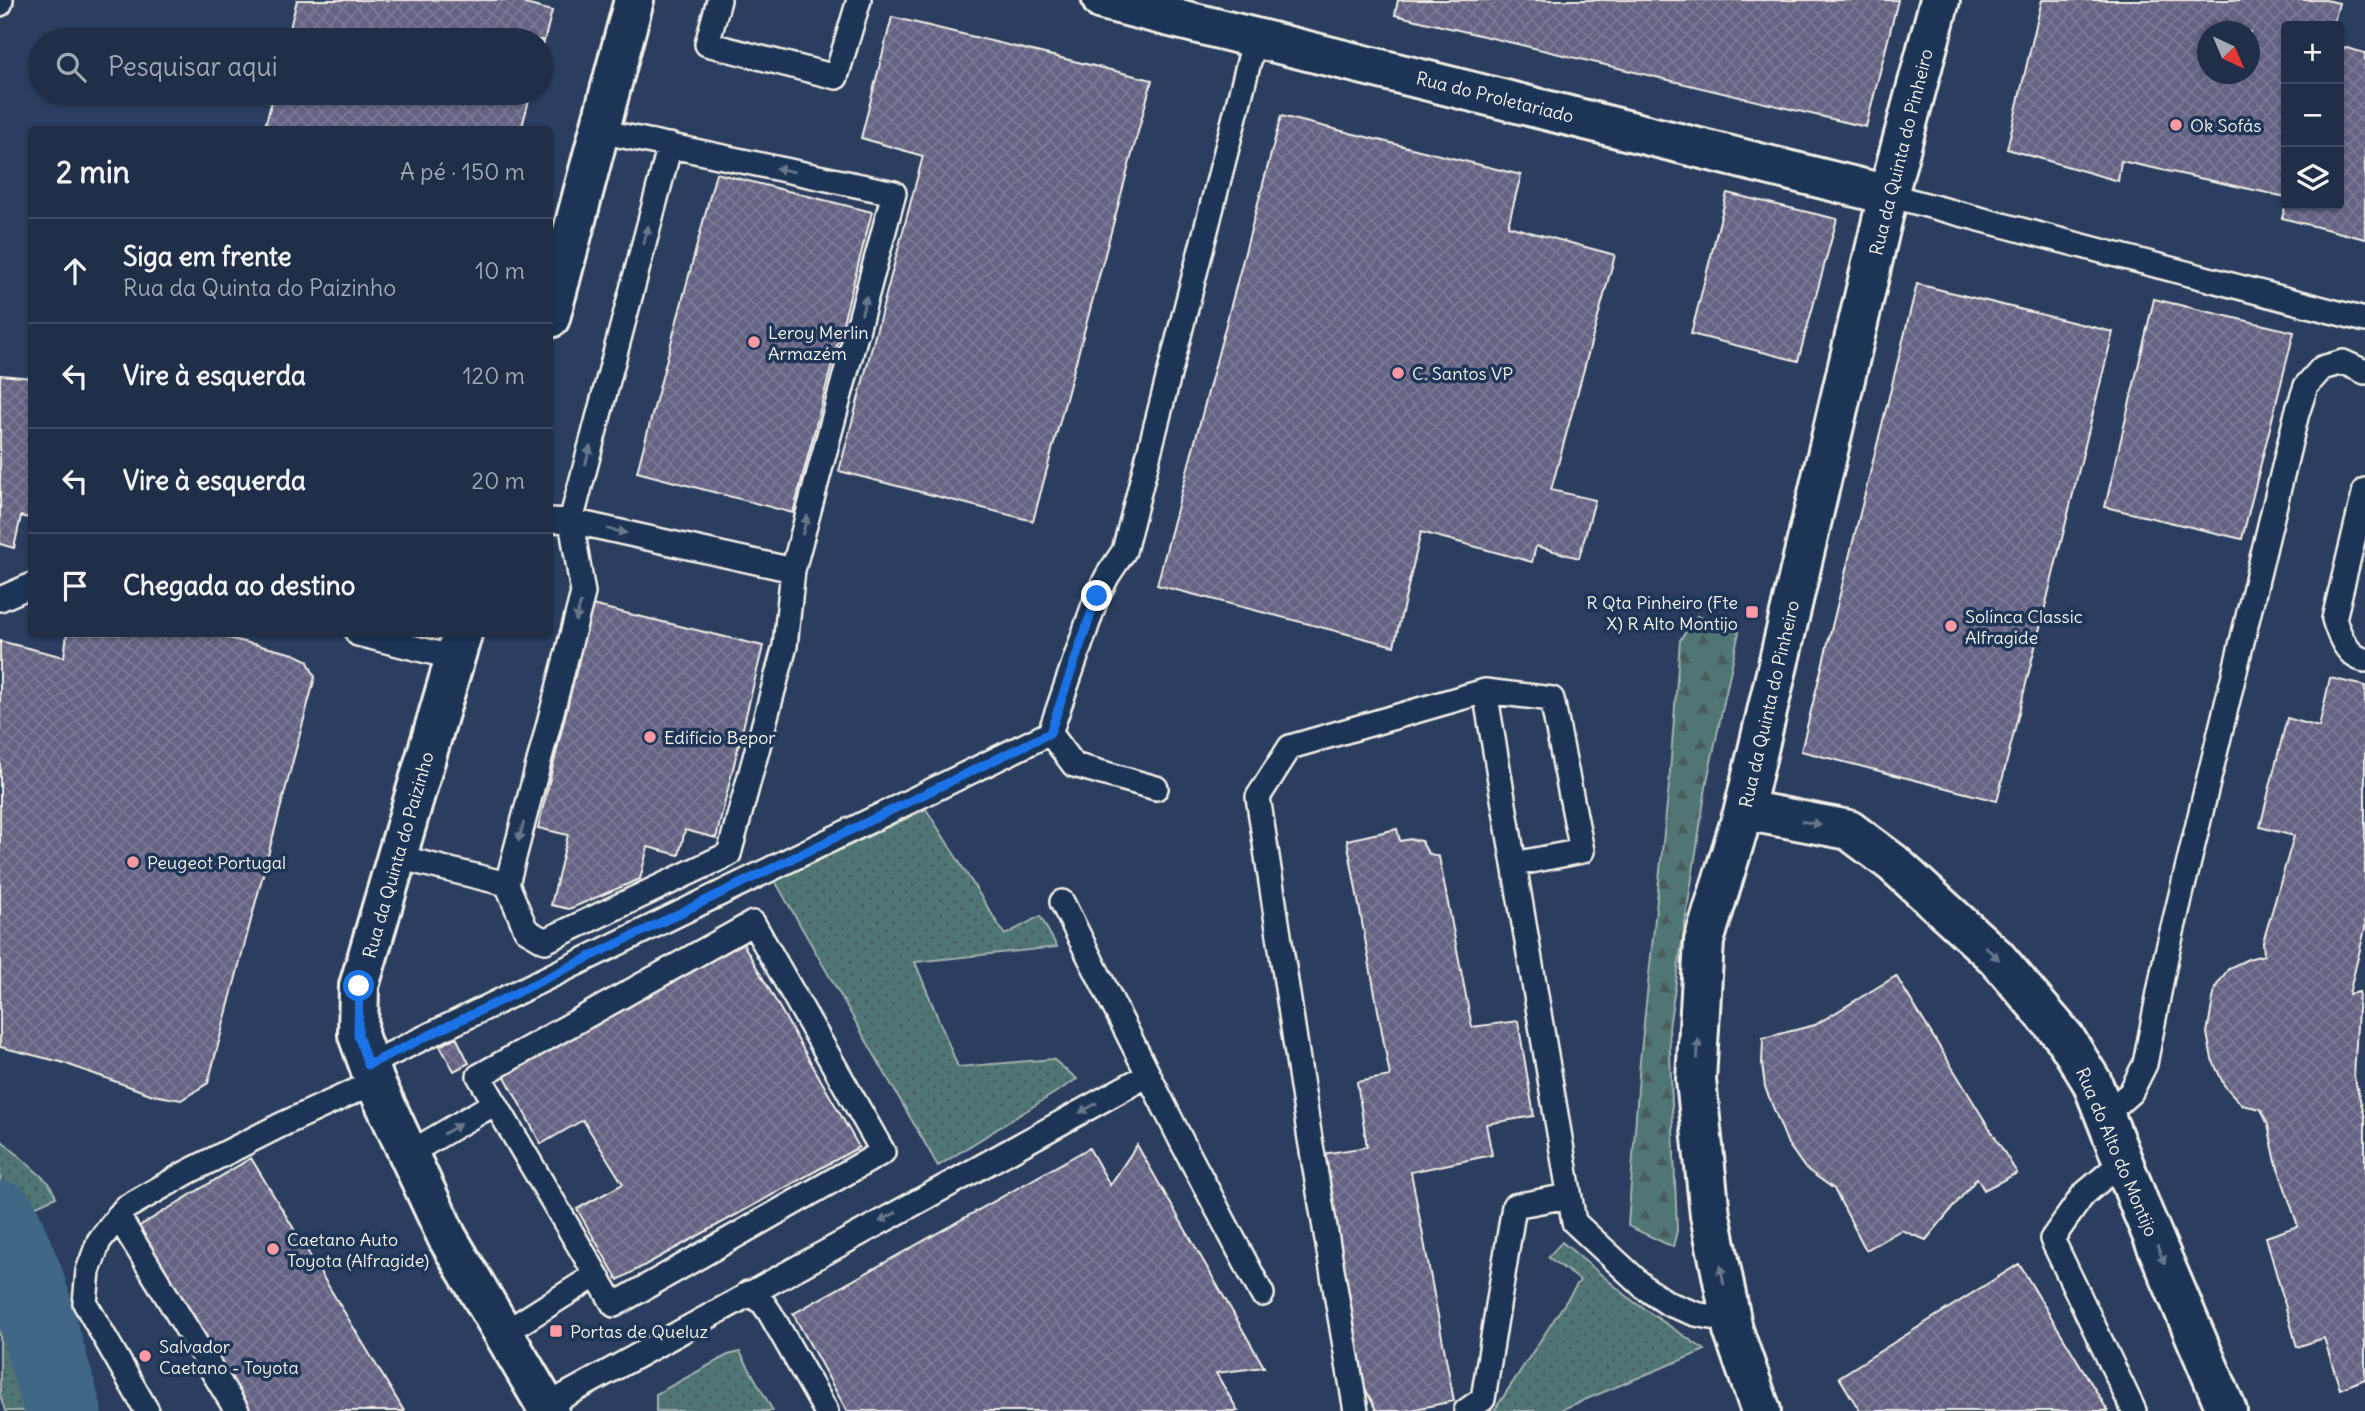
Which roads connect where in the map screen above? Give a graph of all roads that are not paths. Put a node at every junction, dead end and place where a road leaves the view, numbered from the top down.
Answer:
1 (634, 0) edge
2 (719, 0) edge
3 (859, 0) edge
4 (1102, 0) edge
5 (1940, 0) edge
6 (1255, 38) junction
7 (600, 131) junction
8 (670, 145) junction
9 (1888, 195) junction
10 (553, 307) edge
11 (2365, 320) edge
12 (2365, 372) edge
13 (2365, 490) edge
14 (560, 520) edge
15 (793, 570) junction
16 (28, 587) edge
17 (0, 599) edge
18 (383, 637) edge
19 (459, 646) edge
20 (2365, 660) edge
21 (1485, 691) junction
22 (1050, 733) junction
23 (1156, 788) dead end
24 (1744, 810) junction
25 (398, 857) junction
26 (1515, 864) junction
27 (507, 884) junction
28 (1062, 902) dead end
29 (372, 1074) junction
30 (1148, 1075) junction
31 (495, 1103) junction
32 (2105, 1115) junction
33 (408, 1154) junction
34 (2123, 1161) junction
35 (1568, 1196) junction
36 (118, 1216) junction
37 (596, 1275) junction
38 (748, 1293) junction
39 (1262, 1294) dead end
40 (1731, 1321) junction
41 (504, 1333) junction
42 (548, 1409) edge
43 (147, 1411) edge
44 (237, 1411) edge
45 (826, 1411) edge
46 (1356, 1411) edge
47 (1466, 1411) edge
48 (1761, 1411) edge
49 (2134, 1411) edge
50 (2227, 1411) edge

1 - 7 street
2 - 3 lane
4 - 6 street, Rua do Proletariado
5 - 9 street, Rua da Quinta do Pinheiro
6 - 9 street, Rua do Proletariado
6 - 22 lane
7 - 8 lane
7 - 10 street
14 -> 8 lane
15 -> 8 lane
9 - 11 lane
9 - 24 street, Rua da Quinta do Pinheiro
12 - 32 lane
13 - 20 lane
14 -> 15 lane
14 -> 27 lane
15 - 27 lane
16 - 17 lane
18 - 19 lane
19 - 25 street, Rua da Quinta do Paizinho
21 - 26 lane
21 - 26 lane
21 - 46 lane
22 - 23 lane
22 - 29 lane
24 -> 32 street, Rua do Alto do Montijo
40 -> 24 street, Rua da Quinta do Pinheiro
25 - 27 lane
25 - 29 street, Rua da Quinta do Paizinho
26 - 35 lane
28 - 30 lane
29 - 33 street, Rua da Quinta do Paizinho
29 - 36 lane
30 -> 38 lane
30 - 39 lane
33 -> 31 lane
31 - 37 lane
31 - 37 lane
32 - 34 street, Rua do Alto do Montijo
33 - 41 street, Rua da Quinta do Paizinho
34 - 49 lane
34 -> 50 street, Rua do Alto do Montijo
35 - 40 lane
35 - 47 lane
36 - 43 lane
36 - 44 lane
37 - 41 lane
38 - 42 lane
38 - 45 lane
40 - 48 street, Rua da Quinta do Pinheiro
41 - 42 street, Rua da Quinta do Paizinho

